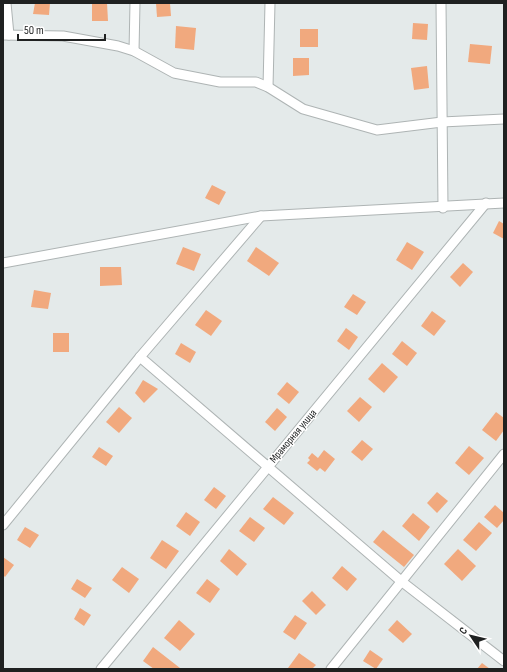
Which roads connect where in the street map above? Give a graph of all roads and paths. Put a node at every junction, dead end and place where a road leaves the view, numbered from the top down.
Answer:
1 (6, 3) edge
2 (135, 3) edge
3 (270, 3) edge
4 (441, 3) edge
5 (6, 35) edge
6 (134, 51) junction
7 (268, 87) junction
8 (504, 119) edge
9 (442, 122) junction
10 (504, 203) edge
11 (486, 204) junction
12 (443, 208) junction
13 (261, 216) junction
14 (3, 263) edge
15 (140, 357) junction
16 (504, 454) edge
17 (268, 465) junction
18 (3, 525) edge
19 (401, 581) junction
20 (504, 661) edge
21 (101, 669) edge
22 (331, 669) edge

1 - 5 street
2 - 6 street
3 - 7 street
4 - 9 street
5 - 6 street
6 - 7 street
7 - 9 street
8 - 9 street
9 - 12 street
10 - 11 street
11 - 12 street
11 - 17 street, Мраморная улица
12 - 13 street
13 - 14 street
13 - 15 street
15 - 17 street
15 - 18 street
16 - 19 street
17 - 19 street
17 - 21 street, Мраморная улица
19 - 20 street
19 - 22 street

